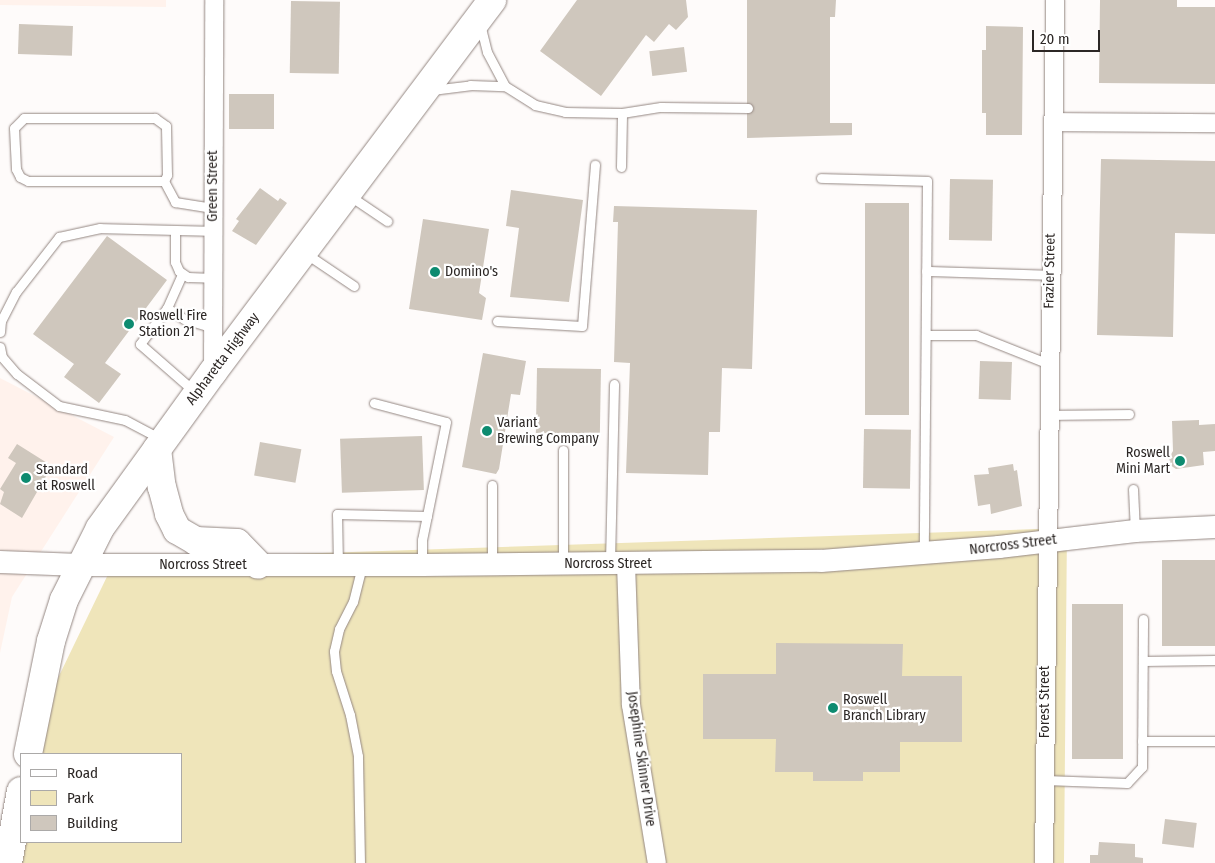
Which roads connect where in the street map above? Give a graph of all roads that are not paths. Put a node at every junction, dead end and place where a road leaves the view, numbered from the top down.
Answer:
1 (214, 0) edge
2 (1055, 0) edge
3 (486, 9) edge
4 (505, 86) junction
5 (424, 92) junction
6 (748, 108) dead end
7 (622, 113) junction
8 (1053, 122) junction
9 (1215, 123) edge
10 (595, 165) dead end
11 (621, 166) dead end
12 (821, 178) dead end
13 (164, 181) junction
14 (347, 194) junction
15 (213, 208) junction
16 (387, 222) dead end
17 (175, 230) junction
18 (213, 231) junction
19 (304, 252) junction
20 (926, 271) junction
21 (182, 274) junction
22 (1050, 275) junction
23 (213, 278) junction
24 (354, 286) dead end
25 (166, 308) junction
26 (497, 321) dead end
27 (213, 328) junction
28 (0, 332) edge
29 (926, 335) junction
30 (0, 347) edge
31 (1049, 364) junction
32 (213, 372) junction
33 (614, 384) dead end
34 (197, 394) junction
35 (374, 403) dead end
36 (1129, 414) dead end
37 (1048, 415) junction
38 (160, 445) junction
39 (563, 450) dead end
40 (492, 485) dead end
41 (1133, 490) dead end
42 (427, 516) junction
43 (1215, 527) edge
44 (1135, 531) junction
45 (1046, 541) junction
46 (924, 554) junction
47 (0, 562) edge
48 (492, 564) junction
49 (563, 564) junction
50 (618, 564) junction
51 (80, 565) junction
52 (258, 565) junction
53 (338, 565) junction
54 (362, 565) junction
55 (422, 565) junction
56 (1143, 619) dead end
57 (1215, 660) edge
58 (1143, 661) junction
59 (1215, 740) edge
60 (1142, 741) junction
61 (28, 753) edge
62 (1045, 780) junction
63 (16, 800) edge
64 (8, 863) edge
65 (360, 863) edge
66 (657, 863) edge
67 (1044, 863) edge

1 - 15 street, Green Street
2 - 8 street, Frazier Street
3 - 4 lane
3 - 5 highway, Alpharetta Highway
4 - 5 lane
4 - 7 lane
5 - 14 highway, Alpharetta Highway
6 - 7 lane
7 - 11 lane
8 - 9 street
8 - 22 street, Frazier Street
10 - 26 lane
12 - 20 lane
13 - 13 lane
13 - 15 lane
14 - 16 lane
14 - 19 highway, Alpharetta Highway
15 - 18 street, Green Street
17 - 18 lane
17 - 21 lane
17 - 28 lane
18 - 23 street, Green Street
19 - 24 lane
19 - 32 highway, Alpharetta Highway
20 - 22 lane
20 - 29 lane
21 - 23 lane
21 - 25 lane
22 - 31 street, Frazier Street
23 - 27 street, Green Street
25 - 27 lane
25 - 34 lane
27 - 32 street, Green Street
29 - 31 lane
29 - 46 lane
30 - 38 lane
31 - 37 street, Frazier Street
32 - 34 highway, Alpharetta Highway
33 - 50 lane
34 - 38 highway, Alpharetta Highway
35 - 42 lane
36 - 37 lane
37 - 45 street, Frazier Street
38 - 51 highway, Alpharetta Highway
38 - 52 highway
39 - 49 lane
40 - 48 lane
41 - 44 lane
42 - 53 lane
42 - 55 lane
43 - 44 street, Norcross Street
44 - 45 street, Norcross Street
45 - 46 street, Norcross Street
45 - 62 street, Forest Street
46 - 50 street, Norcross Street
47 - 51 street, Norcross Street
48 - 49 street, Norcross Street
48 - 55 street, Norcross Street
49 - 50 street, Norcross Street
50 - 66 street, Josephine Skinner Drive
51 - 52 street, Norcross Street
51 - 61 highway, Alpharetta Highway
52 - 53 street, Norcross Street
53 - 54 street, Norcross Street
54 - 55 street, Norcross Street
54 - 65 lane
56 - 58 lane
57 - 58 lane
58 - 60 lane
59 - 60 lane
60 - 62 lane
62 - 67 street, Forest Street
63 - 64 highway

